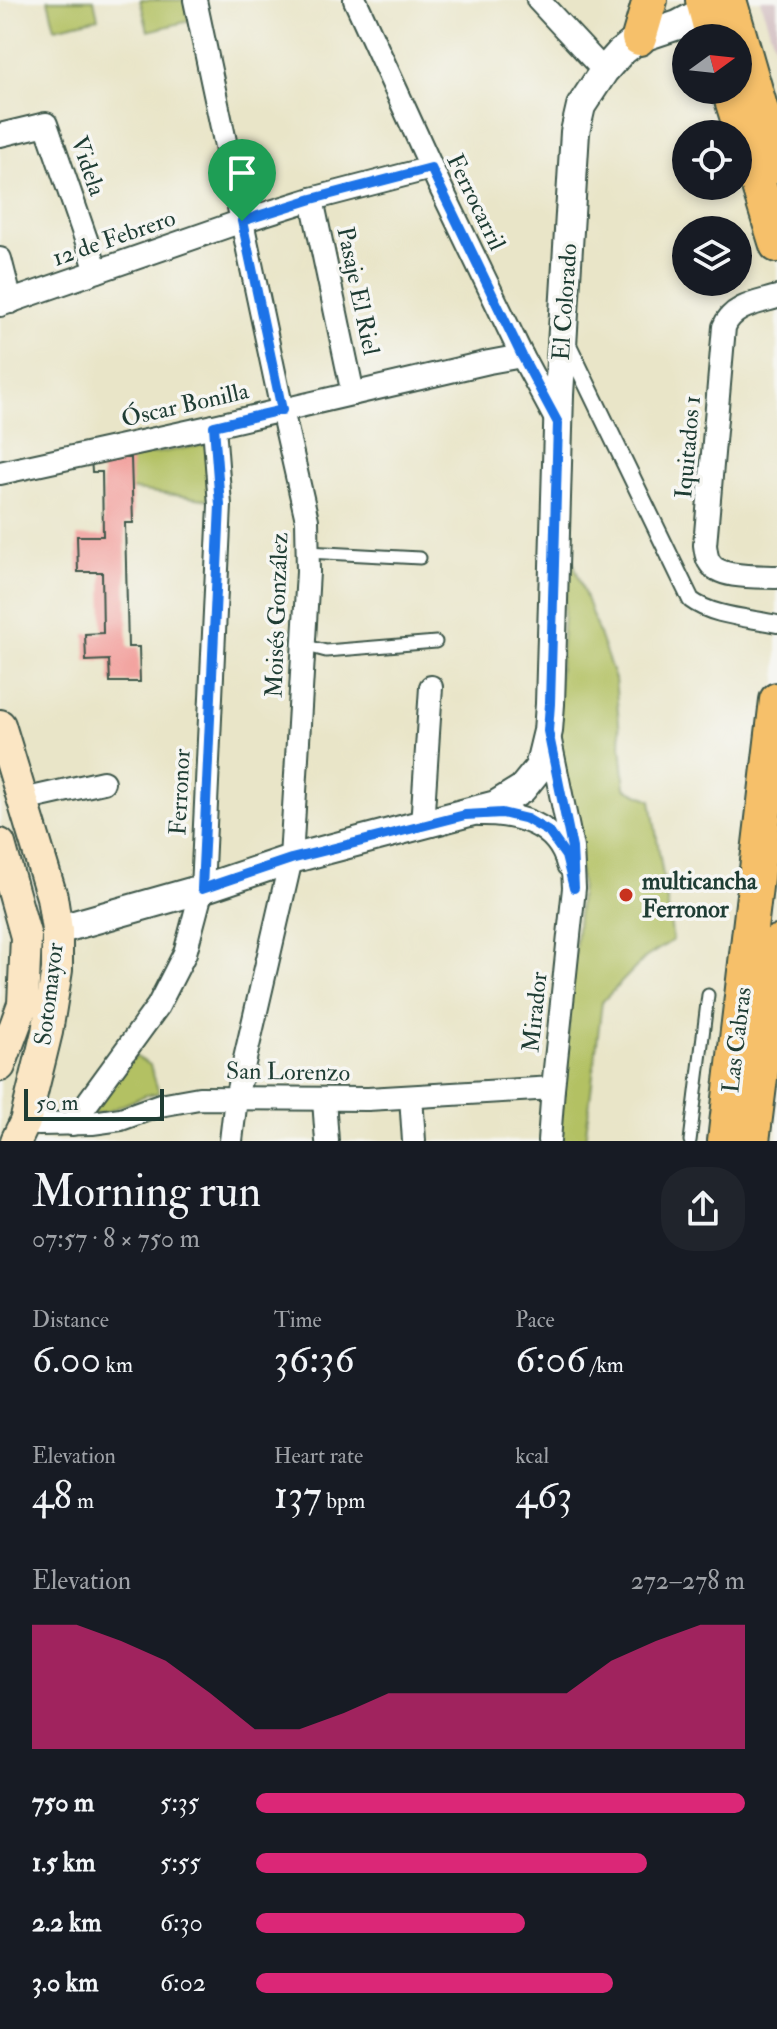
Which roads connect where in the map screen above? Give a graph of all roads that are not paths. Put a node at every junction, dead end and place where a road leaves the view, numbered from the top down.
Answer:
1 (195, 0) edge
2 (355, 0) edge
3 (538, 0) edge
4 (650, 0) edge
5 (715, 10) edge
6 (639, 38) junction
7 (604, 71) junction
8 (733, 104) edge
9 (0, 135) edge
10 (777, 166) edge
11 (431, 168) junction
12 (312, 199) junction
13 (242, 221) junction
14 (777, 245) edge
15 (0, 259) edge
16 (97, 271) junction
17 (777, 297) edge
18 (6, 303) edge
19 (563, 336) junction
20 (522, 356) junction
21 (353, 394) junction
22 (282, 410) junction
23 (558, 423) junction
24 (214, 426) junction
25 (0, 473) edge
26 (307, 552) junction
27 (420, 558) dead end
28 (777, 577) edge
29 (777, 624) edge
30 (436, 642) dead end
31 (303, 645) junction
32 (431, 687) dead end
33 (777, 700) edge
34 (0, 725) edge
35 (548, 731) junction
36 (103, 782) dead end
37 (23, 800) junction
38 (465, 815) junction
39 (422, 826) junction
40 (0, 844) edge
41 (291, 859) junction
42 (574, 888) junction
43 (202, 889) junction
44 (57, 930) junction
45 (13, 941) edge
46 (777, 943) edge
47 (708, 995) dead end
48 (0, 1066) edge
49 (553, 1088) junction
50 (411, 1097) junction
51 (236, 1098) junction
52 (324, 1100) junction
53 (121, 1119) junction
54 (72, 1124) junction
55 (21, 1132) edge
56 (115, 1141) edge
57 (231, 1141) edge
58 (327, 1141) edge
59 (414, 1141) edge
60 (549, 1141) edge
61 (690, 1141) edge
62 (725, 1141) edge
63 (752, 1141) edge

1 - 13 street, Moisés González
2 - 11 street, Ferrocarril
3 - 7 street
4 - 6 main road
5 - 6 street, El Colorado
5 - 10 main road
6 - 7 street, El Colorado
7 - 19 street, El Colorado
8 - 14 main road
9 - 16 street, Videla
11 - 12 street, 12 de Febrero
11 - 20 street, Ferrocarril
12 - 13 street, 12 de Febrero
12 - 21 street, Pasaje El Riel
13 - 16 street, 12 de Febrero
13 - 22 street, Moisés González
15 - 18 street
16 - 18 street, 12 de Febrero
17 - 28 street, Iquitados 1
19 - 23 street, El Colorado
19 - 29 street
20 - 21 street, Óscar Bonilla
20 - 23 street, Ferrocarril
21 - 22 street, Óscar Bonilla
22 - 24 street, Óscar Bonilla
22 - 26 street, Moisés González
23 - 35 street, El Colorado
24 - 25 street, Óscar Bonilla
24 - 43 street, Ferronor
26 - 27 lane
26 - 31 street, Moisés González
30 - 31 lane
31 - 41 street, Moisés González
32 - 39 street
33 - 62 main road, Las Cabras
34 - 37 main road, Sotomayor
35 - 38 street, El Colorado
35 - 42 street, Mirador
36 - 37 street
37 - 44 main road, Sotomayor
38 - 39 street, El Colorado
38 - 42 street, Mirador
39 - 41 street, El Colorado
40 - 45 main road, Sotomayor
41 - 43 street, El Colorado
41 - 51 street, Moisés González
42 - 49 street, Mirador
43 - 44 street, El Colorado
43 - 54 street, Ferronor
44 - 45 main road
44 - 55 main road, Sotomayor
45 - 48 main road, Sotomayor
46 - 63 main road, Las Cabras
47 - 61 lane
49 - 50 street, San Lorenzo
49 - 60 street, Mirador
50 - 52 street, San Lorenzo
50 - 59 street
51 - 52 street, San Lorenzo
51 - 53 street, San Lorenzo
51 - 57 street, Moisés González
52 - 58 street
53 - 54 street, San Lorenzo
53 - 56 street
54 - 55 street, San Lorenzo

